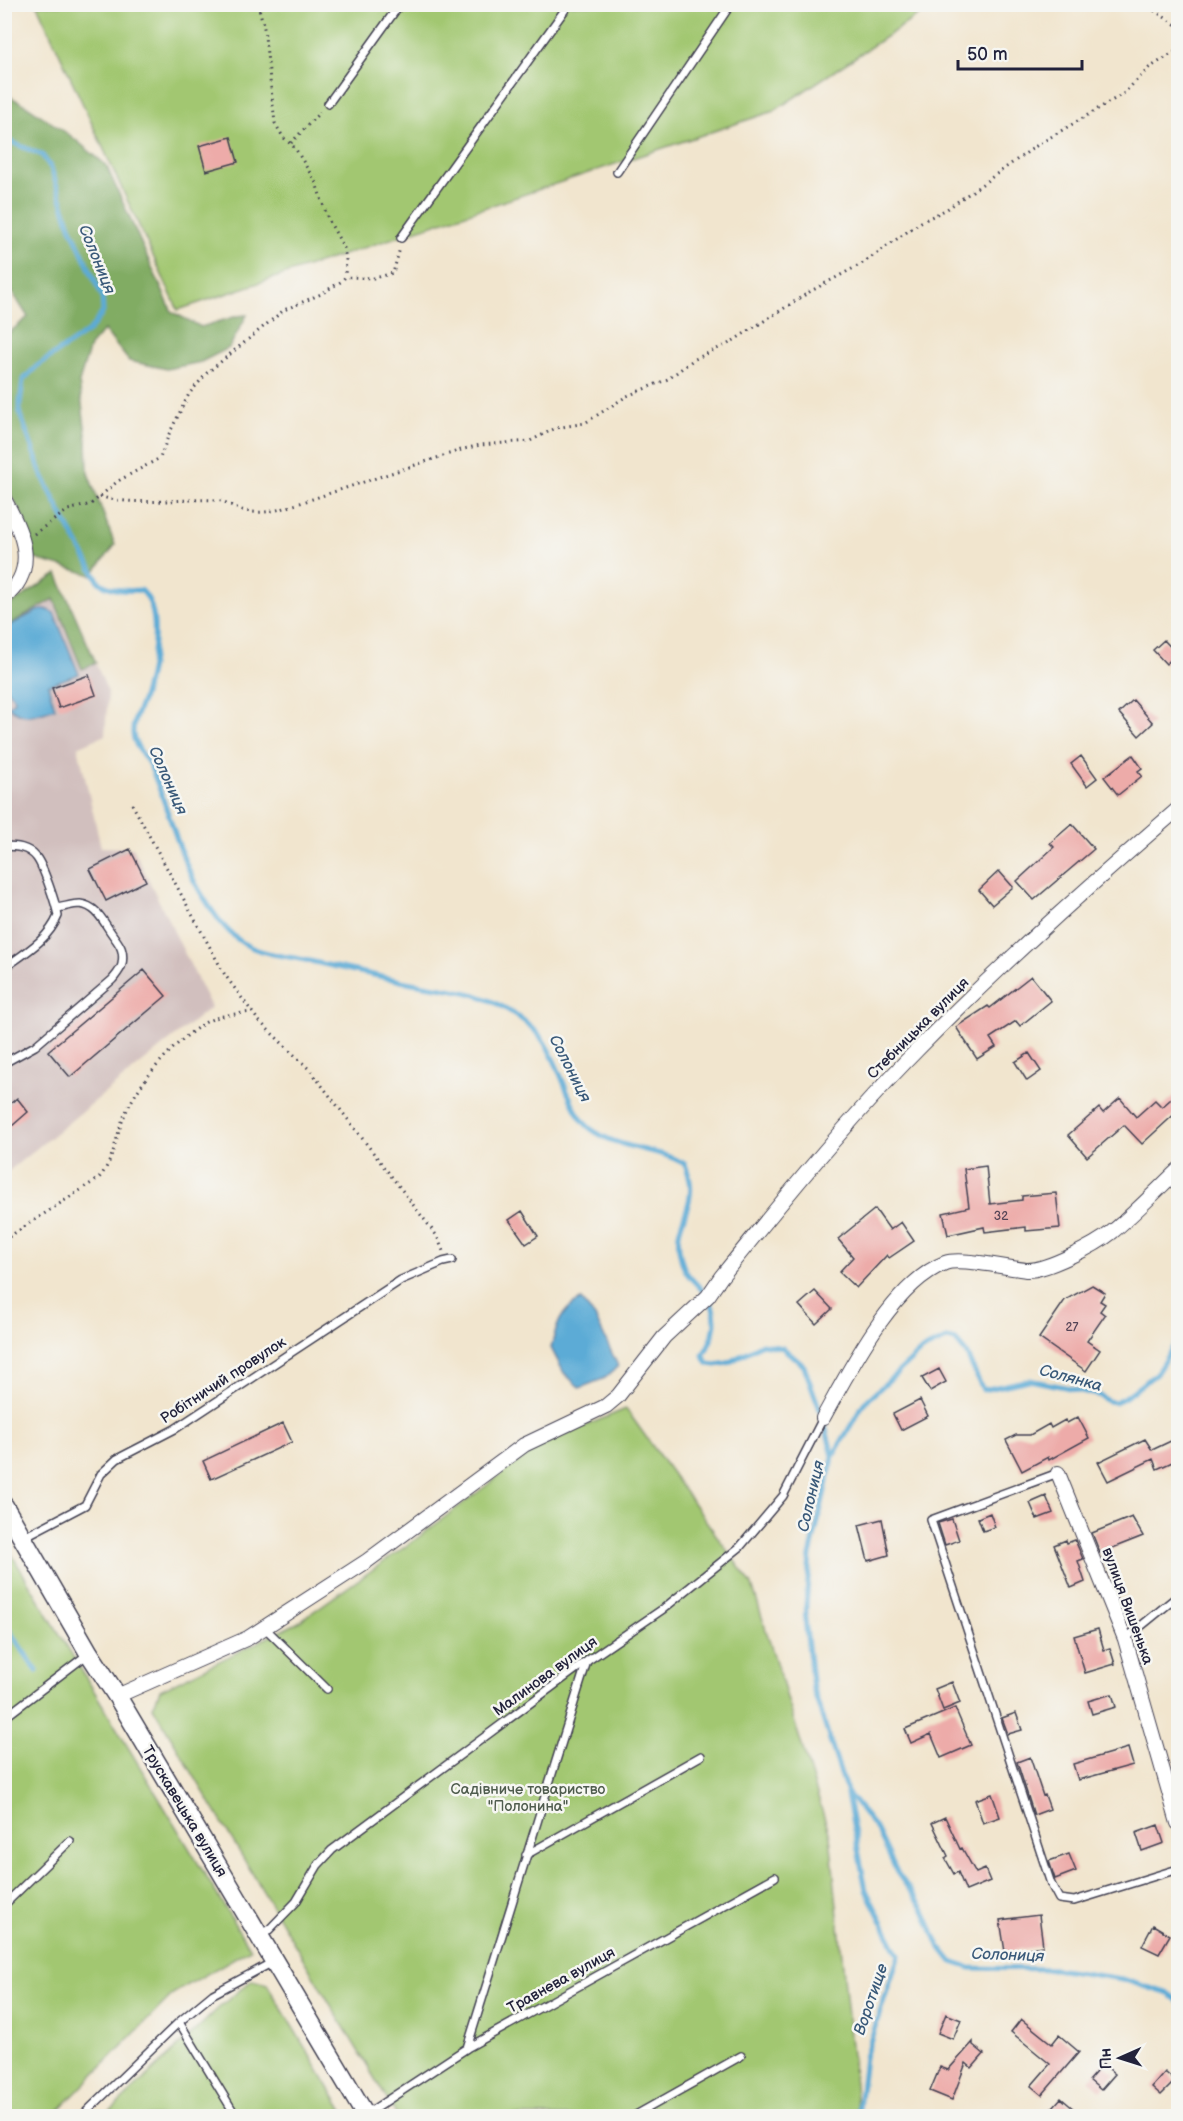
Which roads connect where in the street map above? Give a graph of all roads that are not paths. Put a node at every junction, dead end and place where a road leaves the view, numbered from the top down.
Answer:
1 (400, 4) edge
2 (569, 4) edge
3 (732, 4) edge
4 (328, 104) road end
5 (617, 172) dead end
6 (401, 238) road end
7 (4, 499) edge
8 (4, 598) edge
9 (1179, 809) edge
10 (4, 846) edge
11 (57, 908) junction
12 (4, 968) edge
13 (4, 1063) edge
14 (1179, 1170) edge
15 (452, 1260) dead end
16 (823, 1418) joint
17 (1058, 1473) joint
18 (4, 1506) edge
19 (23, 1537) junction
20 (1179, 1596) edge
21 (264, 1627) junction
22 (1125, 1639) junction
23 (89, 1653) junction
24 (587, 1661) junction
25 (327, 1689) dead end
26 (117, 1696) junction
27 (4, 1718) edge
28 (701, 1756) dead end
29 (1179, 1823) edge
30 (70, 1841) dead end
31 (526, 1855) junction
32 (1179, 1869) edge
33 (775, 1877) dead end
34 (4, 1905) edge
35 (260, 1938) junction
36 (273, 1962) junction
37 (180, 2022) junction
38 (467, 2048) junction
39 (741, 2056) dead end
40 (82, 2116) edge
41 (236, 2116) edge
42 (366, 2116) edge
43 (634, 2116) edge

1 - 4 lane
2 - 6 lane
3 - 5 lane
7 - 8 street
9 - 21 street, Стебницька вулиця
10 - 11 lane
11 - 12 lane
11 - 13 lane
14 - 16 street
15 - 19 lane, Робітничий провулок
16 - 24 lane, Малинова вулиця
17 - 22 street, вулиця Вишенька
17 - 32 lane
18 - 19 street, Трускавецька вулиця
19 - 23 street, Трускавецька вулиця
20 - 22 lane
21 - 25 lane
21 - 26 street, Стебницька вулиця
22 - 29 street, вулиця Вишенька
23 - 26 street, Трускавецька вулиця
23 - 27 lane
24 - 31 lane
24 - 35 lane, Малинова вулиця
26 - 35 street, Трускавецька вулиця
28 - 31 lane
30 - 34 lane
31 - 38 lane
33 - 38 lane, Травнева вулиця
35 - 36 street, Трускавецька вулиця
36 - 37 lane
36 - 42 street, Трускавецька вулиця
37 - 40 lane
37 - 41 lane
38 - 42 lane, Травнева вулиця
39 - 43 lane

